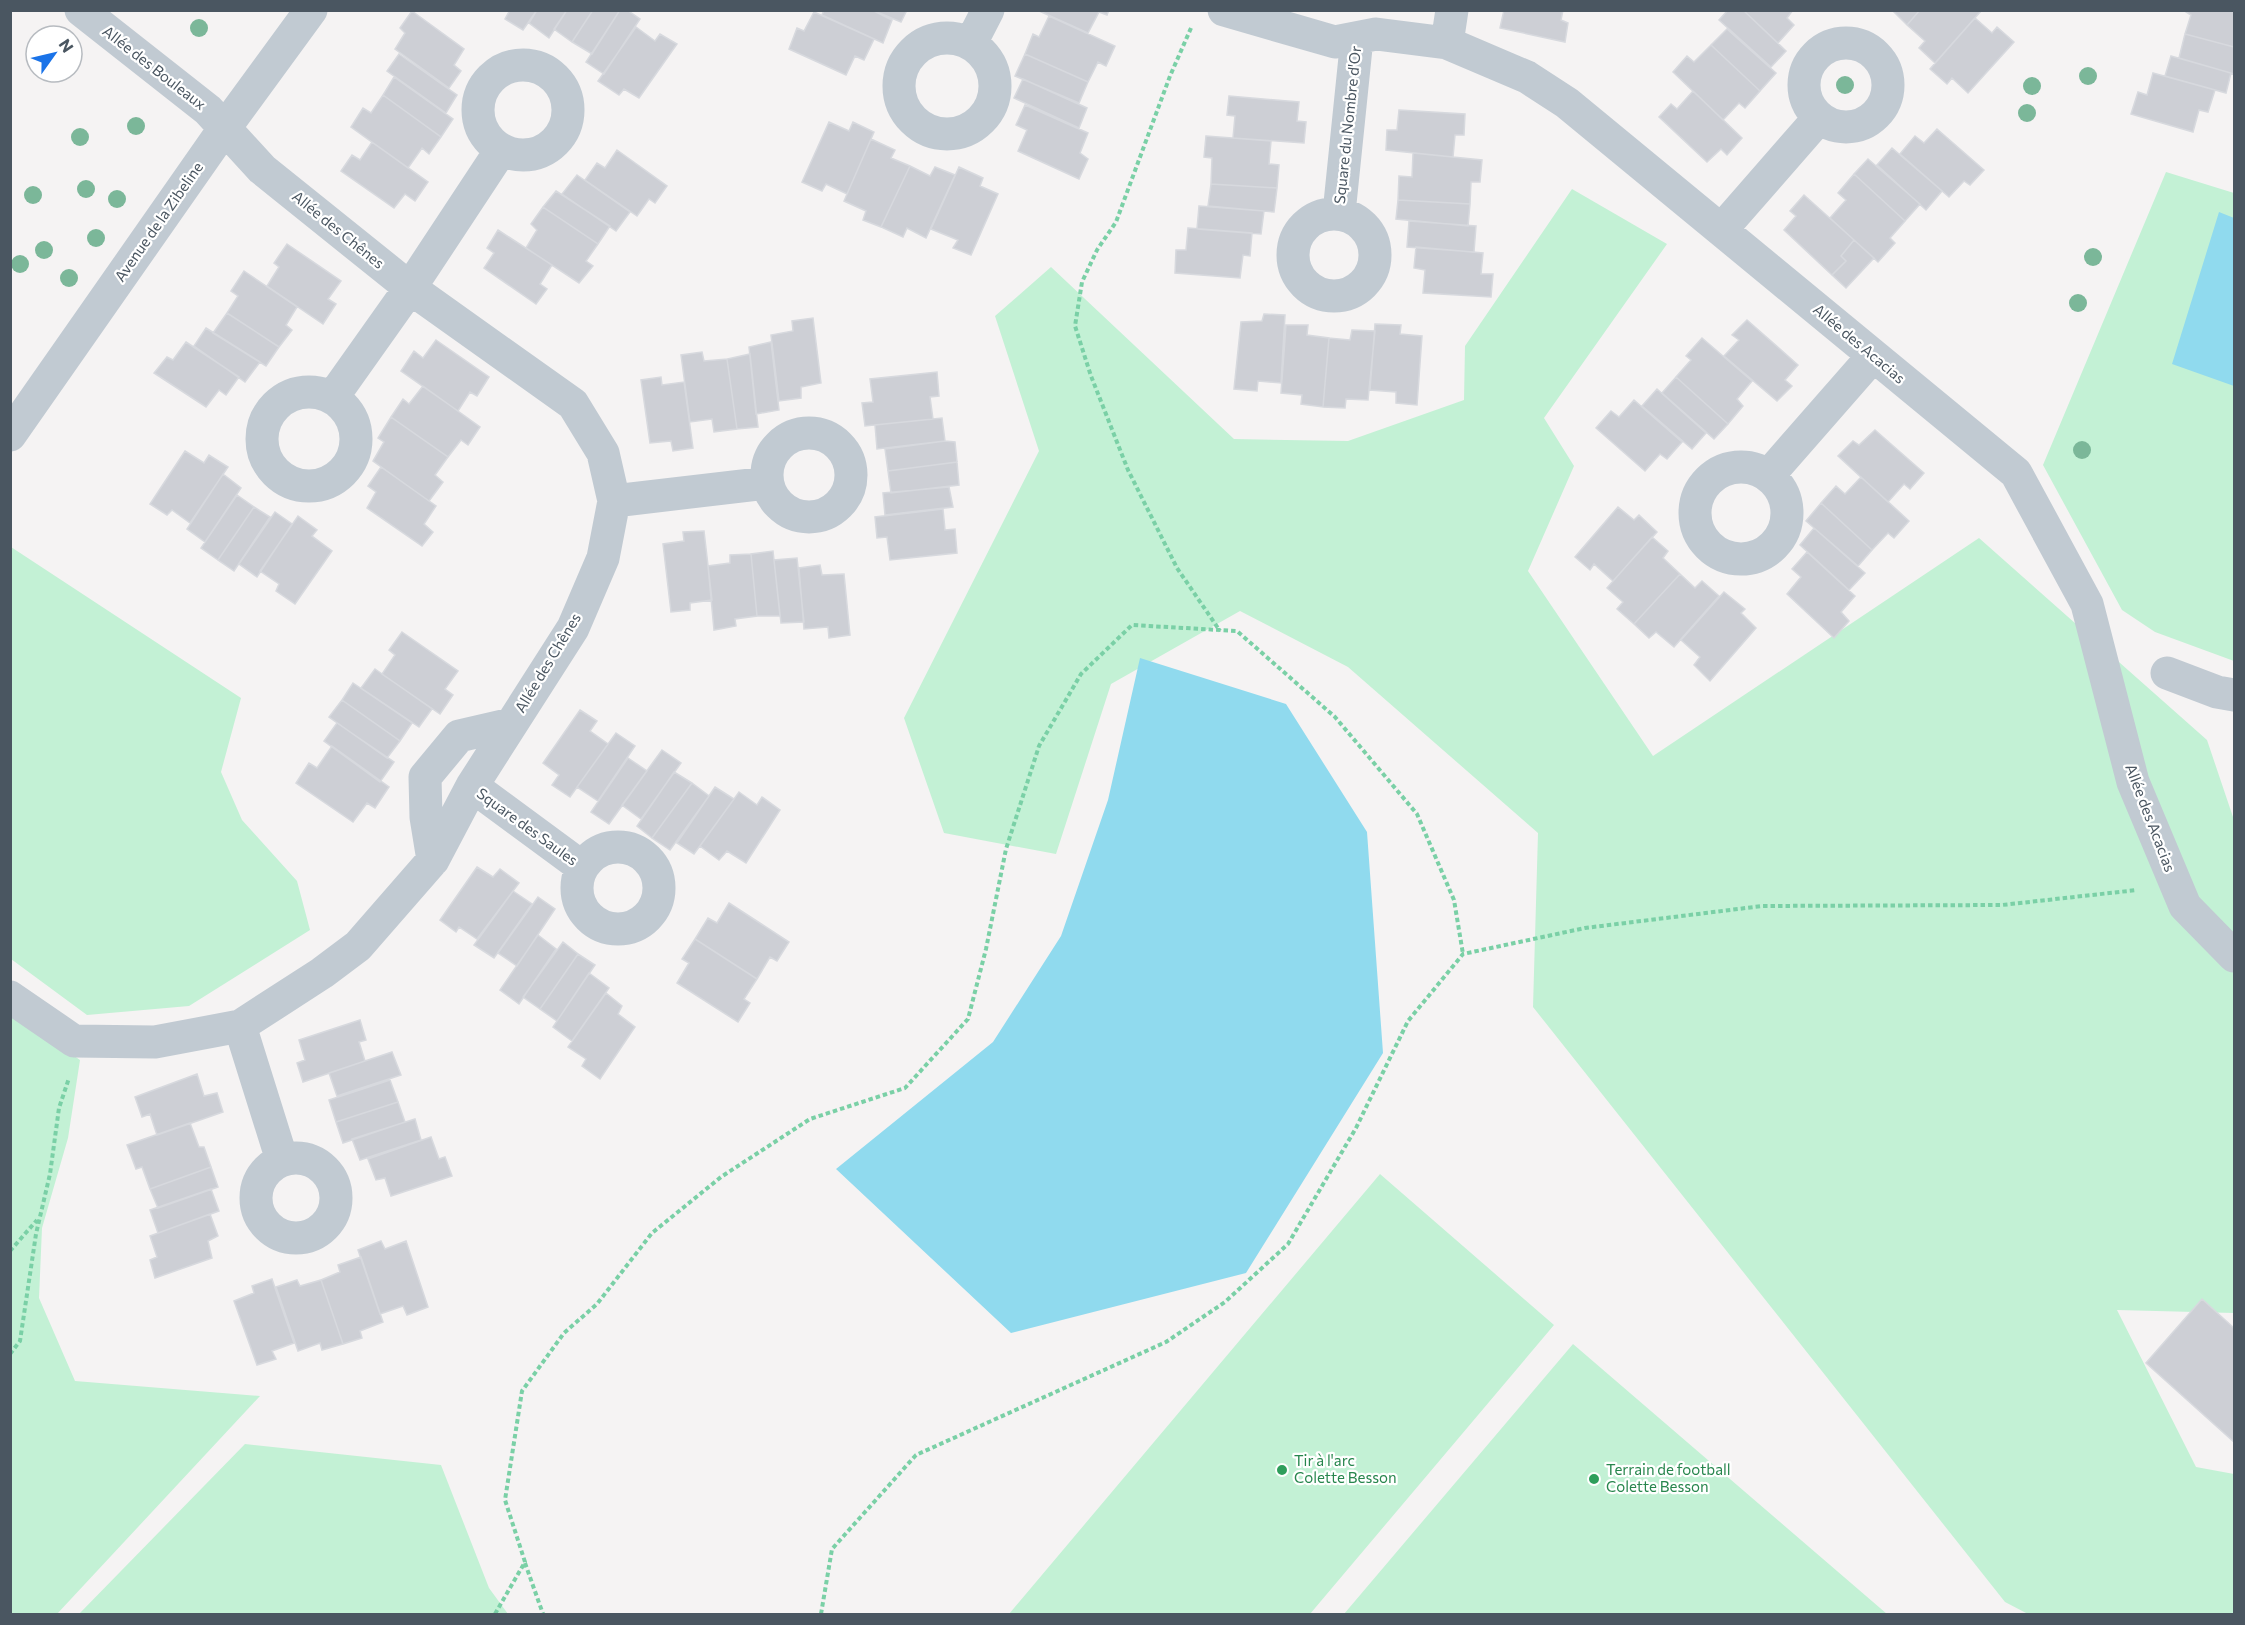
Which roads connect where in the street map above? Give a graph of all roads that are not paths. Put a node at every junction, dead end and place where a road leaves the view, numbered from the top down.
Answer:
1 (81, 10) edge
2 (311, 10) edge
3 (988, 10) edge
4 (1224, 10) edge
5 (1452, 10) edge
6 (1357, 38) junction
7 (1447, 43) junction
8 (970, 44) dead end
9 (1819, 118) dead end
10 (224, 129) junction
11 (501, 150) dead end
12 (1339, 213) dead end
13 (1722, 229) junction
14 (410, 288) junction
15 (1873, 356) junction
16 (332, 398) dead end
17 (10, 435) edge
18 (1768, 476) dead end
19 (767, 483) dead end
20 (614, 501) junction
21 (2167, 673) dead end
22 (2235, 695) edge
23 (511, 724) junction
24 (472, 786) junction
25 (433, 860) junction
26 (582, 867) dead end
27 (2235, 956) edge
28 (10, 997) edge
29 (240, 1026) junction
30 (282, 1160) dead end

1 - 10 street, Allée des Bouleaux
2 - 10 street, Avenue de la Zibeline
3 - 8 street
4 - 6 street, Allée des Acacias
5 - 7 street
6 - 7 street, Allée des Acacias
6 - 12 street, Square du Nombre d'Or
7 - 13 street, Allée des Acacias
9 - 13 street
10 - 14 street, Allée des Chênes
10 - 17 street, Avenue de la Zibeline
11 - 14 street
13 - 15 street, Allée des Acacias
14 - 16 street
14 - 20 street, Allée des Chênes
15 - 18 street
15 - 27 street, Allée des Acacias
19 - 20 street
20 - 23 street, Allée des Chênes
21 - 22 street
23 - 24 street, Allée des Chênes
23 - 25 street
24 - 25 street, Allée des Chênes
24 - 26 street, Square des Saules
25 - 29 street, Allée des Chênes
28 - 29 street, Allée des Chênes
29 - 30 street

